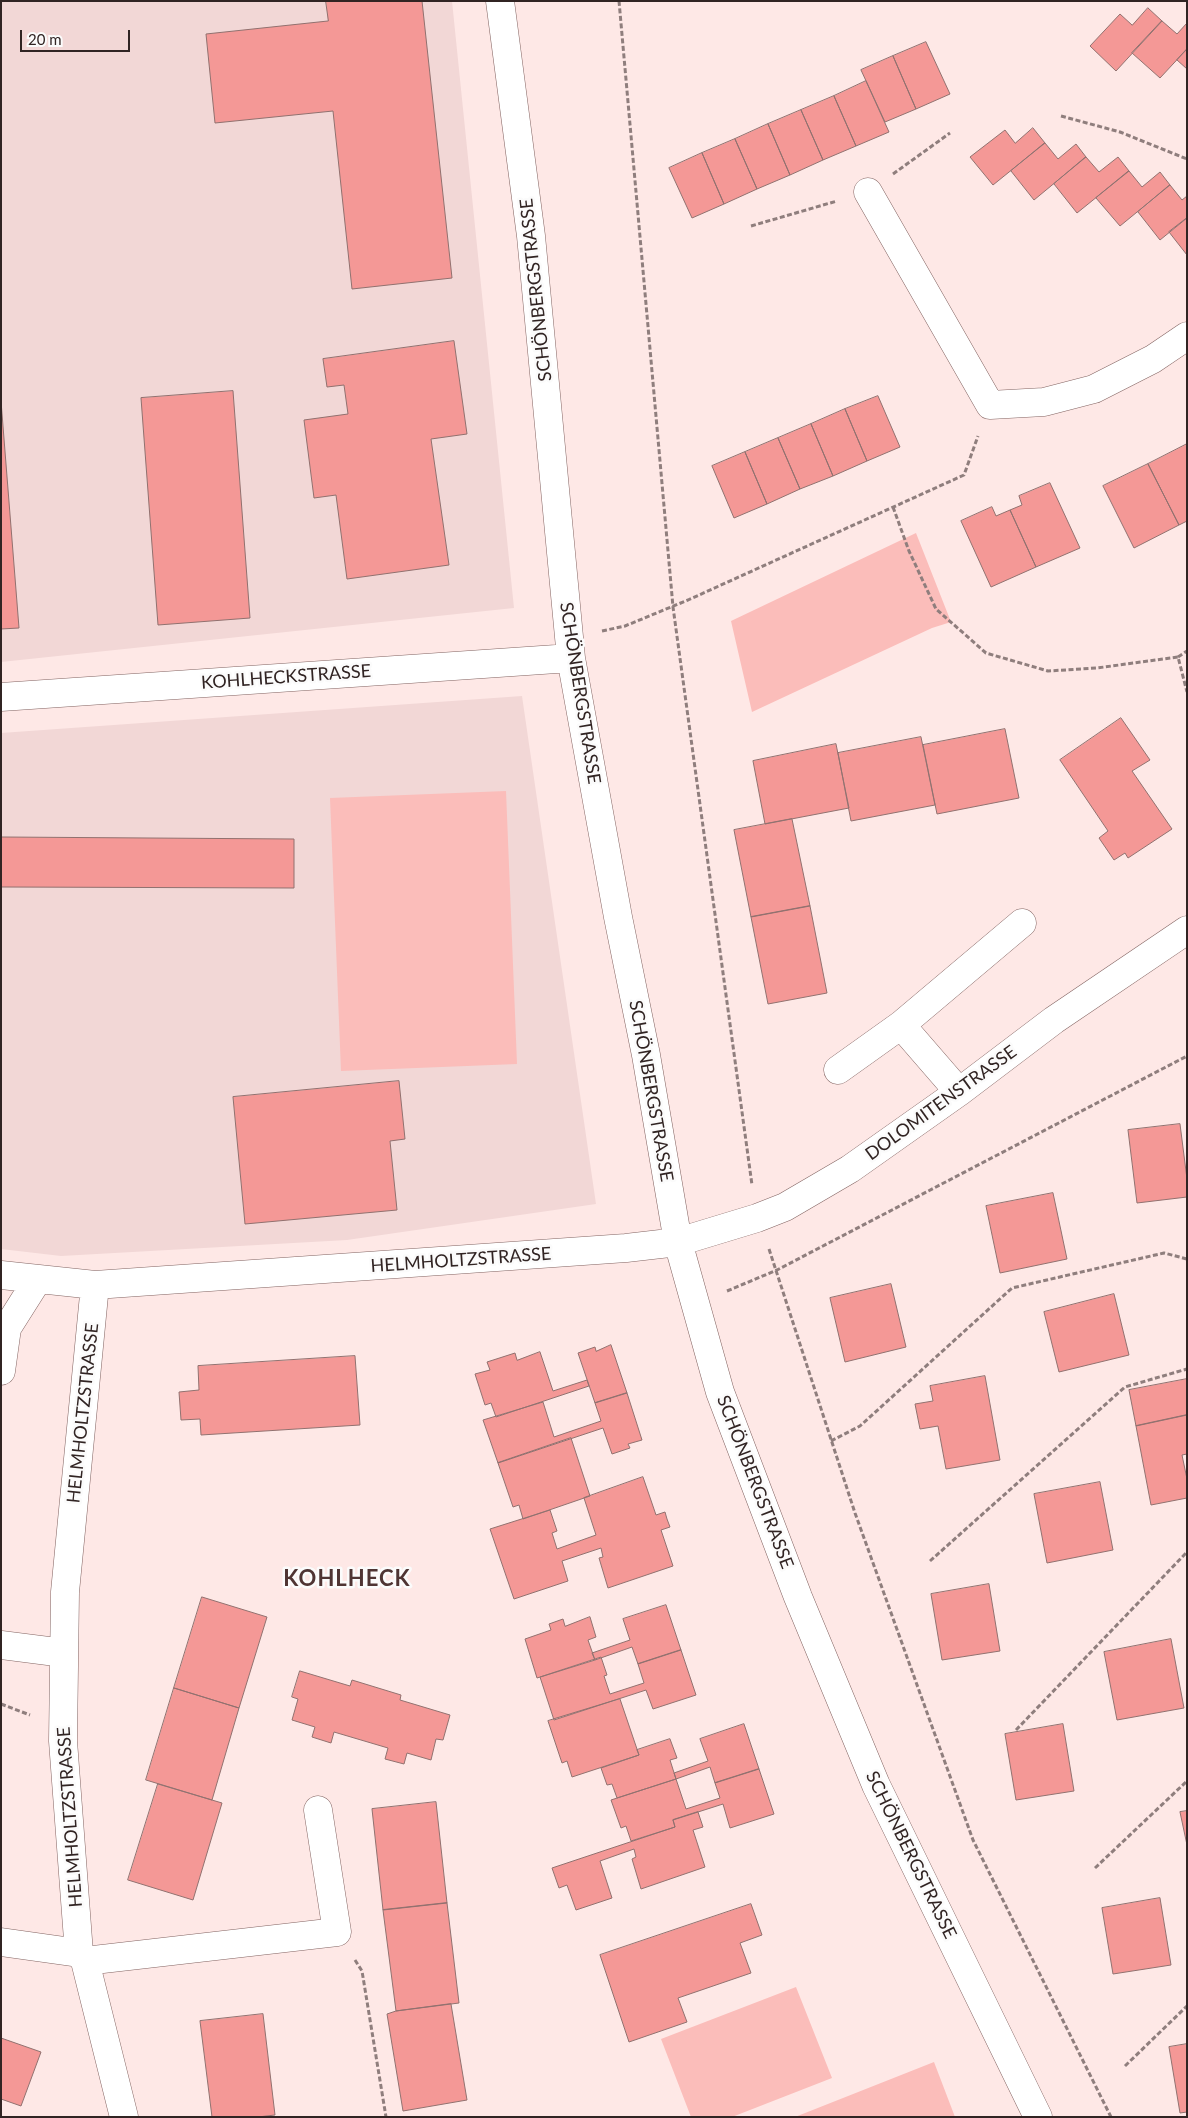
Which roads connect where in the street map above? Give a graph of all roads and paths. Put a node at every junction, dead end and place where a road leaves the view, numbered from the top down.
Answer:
1 (500, 1) edge
2 (619, 1) edge
3 (1061, 116) dead end
4 (1187, 159) edge
5 (868, 192) dead end
6 (1187, 336) edge
7 (990, 405) junction
8 (893, 507) junction
9 (673, 606) junction
10 (570, 648) junction
11 (1187, 652) edge
12 (1178, 657) junction
13 (1187, 692) edge
14 (1, 697) edge
15 (1022, 923) dead end
16 (1187, 930) edge
17 (901, 1025) junction
18 (1187, 1056) edge
19 (838, 1070) dead end
20 (959, 1092) junction
21 (757, 1218) junction
22 (678, 1242) junction
23 (1187, 1259) edge
24 (777, 1270) junction
25 (1, 1275) edge
26 (38, 1279) junction
27 (96, 1285) junction
28 (695, 1305) junction
29 (1, 1370) edge
30 (1187, 1370) edge
31 (831, 1441) junction
32 (1187, 1552) edge
33 (930, 1561) dead end
34 (1, 1645) edge
35 (64, 1653) junction
36 (1016, 1730) dead end
37 (1187, 1781) edge
38 (318, 1810) dead end
39 (1095, 1868) dead end
40 (337, 1932) junction
41 (1, 1942) edge
42 (82, 1957) junction
43 (1187, 2006) edge
44 (1125, 2066) dead end
45 (124, 2117) edge
46 (386, 2117) edge
47 (1038, 2117) edge
48 (1110, 2117) edge

1 - 10 street, SCHÖNBERGSTRASSE
2 - 9 path
3 - 4 path
5 - 7 street
6 - 7 street
7 - 8 path
8 - 9 path
8 - 12 path
9 - 10 path
9 - 21 path
10 - 14 street, KOHLHECKSTRASSE
10 - 22 street, SCHÖNBERGSTRASSE
11 - 12 path
12 - 13 path
15 - 17 street
16 - 20 street, DOLOMITENSTRASSE
17 - 19 street
17 - 20 street
18 - 24 path
20 - 21 street, DOLOMITENSTRASSE
21 - 22 street, DOLOMITENSTRASSE
21 - 24 path
22 - 27 street, HELMHOLTZSTRASSE
22 - 28 street, SCHÖNBERGSTRASSE
23 - 31 path
24 - 28 path
24 - 31 path
25 - 26 street
26 - 27 street
26 - 29 street
27 - 35 street, HELMHOLTZSTRASSE
28 - 47 street, SCHÖNBERGSTRASSE
30 - 33 path
31 - 48 path
32 - 36 path
34 - 35 street
35 - 42 street, HELMHOLTZSTRASSE
37 - 39 path
38 - 40 street
40 - 42 street
40 - 46 path
41 - 42 street
42 - 45 street, HELMHOLTZSTRASSE
43 - 44 path

